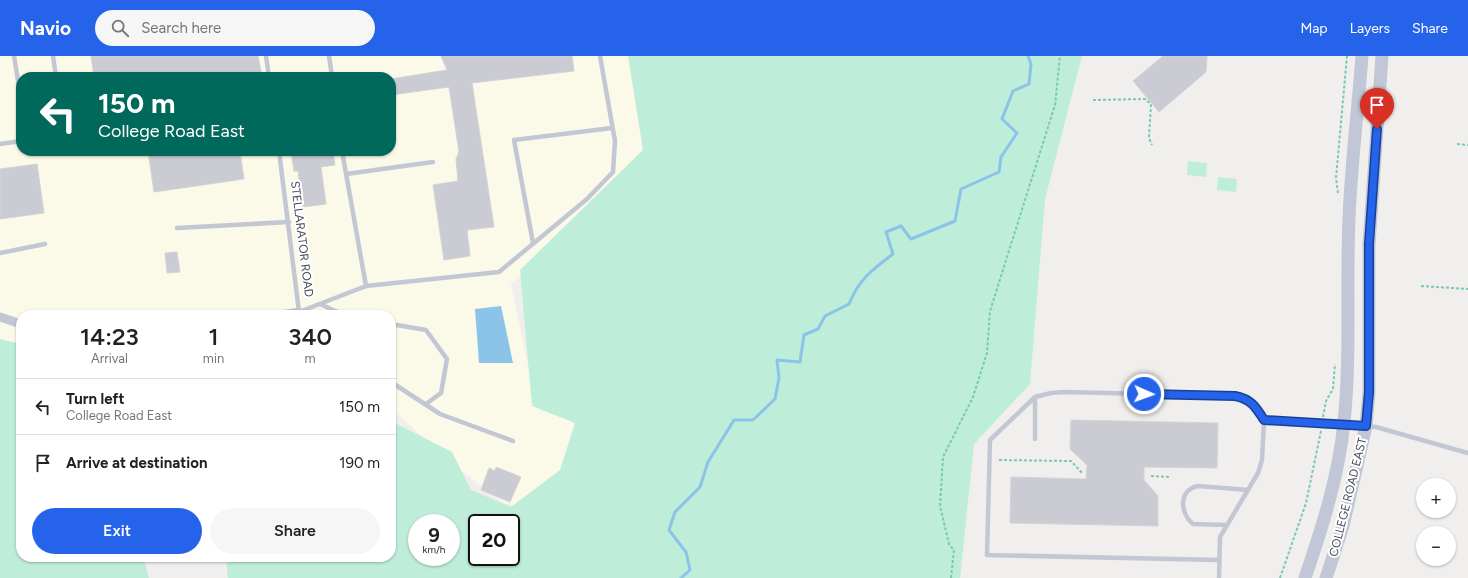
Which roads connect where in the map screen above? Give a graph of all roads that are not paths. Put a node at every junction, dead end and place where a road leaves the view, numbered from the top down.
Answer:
1 (14, 56) edge
2 (53, 56) edge
3 (266, 56) edge
4 (329, 56) edge
5 (600, 56) edge
6 (1362, 56) edge
7 (1382, 56) edge
8 (17, 72) edge
9 (55, 72) edge
10 (268, 72) edge
11 (331, 72) edge
12 (612, 128) junction
13 (16, 142) edge
14 (0, 144) edge
15 (280, 156) edge
16 (343, 156) edge
17 (433, 162) dead end
18 (346, 174) junction
19 (289, 222) junction
20 (177, 228) dead end
21 (533, 243) junction
22 (45, 244) dead end
23 (0, 253) edge
24 (366, 286) junction
25 (320, 304) junction
26 (299, 310) edge
27 (304, 310) edge
28 (333, 310) edge
29 (0, 317) edge
30 (16, 322) edge
31 (396, 325) edge
32 (396, 385) edge
33 (1035, 398) junction
34 (426, 404) junction
35 (1264, 420) junction
36 (1344, 424) junction
37 (1366, 426) junction
38 (1035, 439) dead end
39 (513, 442) dead end
40 (1468, 453) edge
41 (1248, 490) junction
42 (1227, 525) junction
43 (1219, 560) junction
44 (1219, 578) edge
45 (1305, 578) edge
46 (1326, 578) edge

1 - 8 lane
2 - 9 lane
3 - 10 lane
4 - 11 lane
5 - 12 lane
6 - 36 street, COLLEGE ROAD EAST
7 - 37 street, COLLEGE ROAD EAST
12 - 21 lane
12 - 21 lane
13 - 14 lane
15 - 19 lane, STELLARATOR ROAD
16 - 18 lane
17 - 18 lane
18 - 24 lane
19 - 20 lane
19 - 26 lane, STELLARATOR ROAD
21 - 24 lane
22 - 23 lane
24 - 25 lane
25 - 27 lane
25 - 28 lane
29 - 30 street
31 - 34 lane
32 - 34 lane
33 - 35 lane
33 - 38 lane
33 - 43 lane
34 - 39 lane
35 - 36 lane
35 - 41 lane
36 - 37 lane
36 - 45 street, COLLEGE ROAD EAST
37 - 40 lane
37 - 46 street, COLLEGE ROAD EAST
41 - 42 lane
41 - 42 lane
42 - 43 lane
43 - 44 lane

